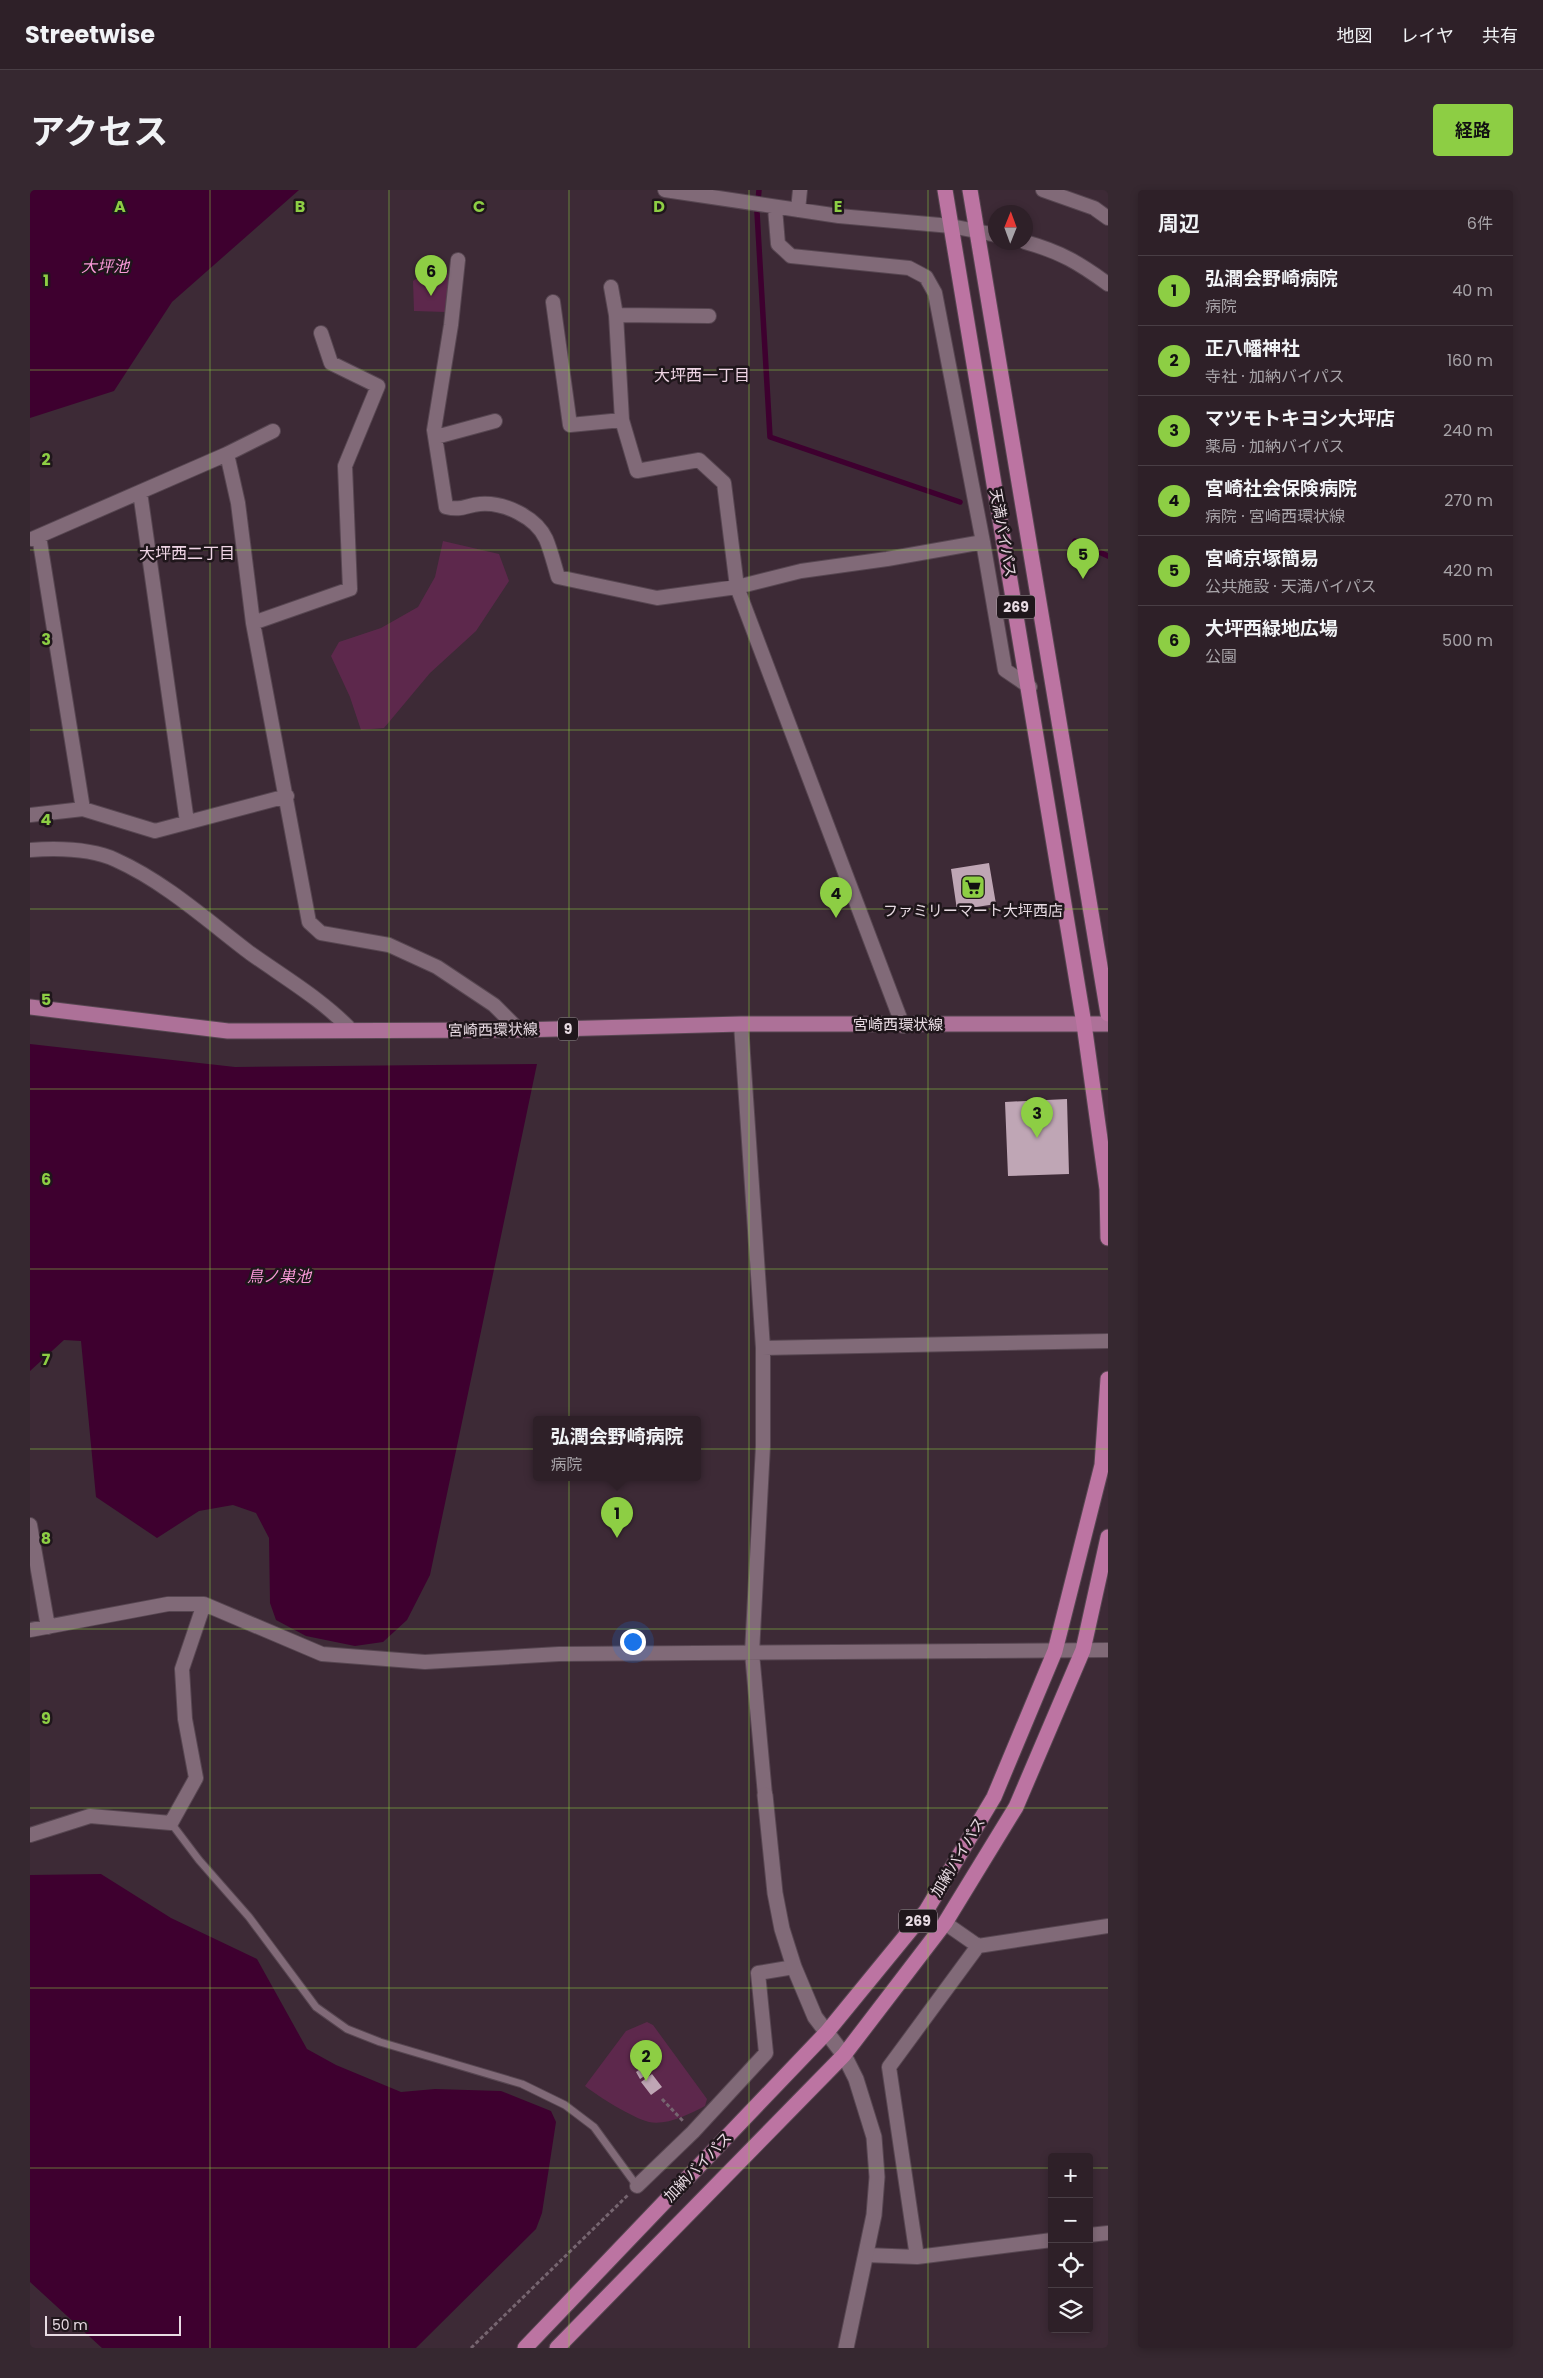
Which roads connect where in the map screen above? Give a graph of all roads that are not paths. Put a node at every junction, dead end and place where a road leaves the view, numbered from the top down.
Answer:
1 (665, 190) edge
2 (800, 190) edge
3 (945, 190) edge
4 (970, 190) edge
5 (1044, 190) edge
6 (763, 206) junction
7 (798, 210) junction
8 (1108, 218) edge
9 (951, 226) junction
10 (977, 231) junction
11 (988, 234) edge
12 (1033, 244) edge
13 (458, 260) dead end
14 (1108, 284) edge
15 (611, 287) dead end
16 (553, 302) dead end
17 (616, 315) junction
18 (709, 316) dead end
19 (321, 333) dead end
20 (622, 420) junction
21 (495, 421) dead end
22 (273, 431) dead end
23 (436, 437) junction
24 (228, 454) junction
25 (140, 492) junction
26 (34, 538) edge
27 (984, 542) junction
28 (737, 587) junction
29 (253, 622) junction
30 (1030, 687) junction
31 (287, 796) junction
32 (83, 809) junction
33 (30, 815) edge
34 (187, 822) junction
35 (30, 850) edge
36 (30, 1007) edge
37 (1108, 1014) edge
38 (741, 1024) junction
39 (1084, 1024) junction
40 (1108, 1024) edge
41 (903, 1026) junction
42 (519, 1030) junction
43 (352, 1032) junction
44 (1108, 1238) edge
45 (1108, 1341) edge
46 (763, 1348) junction
47 (1108, 1380) edge
48 (31, 1534) edge
49 (1108, 1537) edge
50 (204, 1604) junction
51 (48, 1627) junction
52 (30, 1630) edge
53 (1055, 1650) junction
54 (1083, 1650) junction
55 (1108, 1650) edge
56 (752, 1653) junction
57 (766, 1795) joint
58 (171, 1823) junction
59 (30, 1835) edge
60 (945, 1923) junction
61 (1108, 1926) edge
62 (978, 1946) junction
63 (794, 1967) junction
64 (827, 2032) junction
65 (844, 2055) junction
66 (637, 2186) joint
67 (1108, 2233) edge
68 (1093, 2235) edge
69 (1048, 2240) edge
70 (866, 2255) junction
71 (916, 2257) junction
72 (525, 2348) edge
73 (557, 2348) edge
74 (846, 2348) edge

1 - 6 street
2 - 7 street
3 - 9 highway, 天満バイパス / 269
4 - 10 highway, 天満バイパス / 269
5 - 8 street
6 - 7 street
6 - 27 street
7 - 9 street
9 - 10 street
9 - 30 highway, 天満バイパス / 269
10 - 11 street
10 - 37 highway, 天満バイパス / 269
12 - 14 street
13 - 23 street
15 - 17 street
16 - 20 street
17 - 18 street
17 - 20 street
19 - 29 street
20 - 28 street
21 - 23 street
22 - 24 street
23 - 28 street
24 - 25 street
24 - 29 street
25 - 26 street
25 - 34 street
26 - 32 street
27 - 28 street
27 - 30 street
28 - 41 street
29 - 31 street
30 - 39 highway, 天満バイパス / 269
31 - 34 street
31 - 42 street
32 - 33 street
32 - 34 street
35 - 43 street
36 - 43 main road, 宮崎西環状線 / 9
38 - 41 main road, 宮崎西環状線 / 9
38 - 42 main road, 宮崎西環状線 / 9
38 - 46 street
39 - 40 main road, 宮崎西環状線 / 9
39 - 41 main road, 宮崎西環状線 / 9
39 - 44 highway, 269
42 - 43 main road, 宮崎西環状線 / 9
45 - 46 street
46 - 56 street
47 - 53 highway, 加納バイパス / 269
48 - 51 street
49 - 54 highway, 加納バイパス / 269
50 - 51 street
50 - 56 street
50 - 58 street
51 - 52 street
53 - 54 street
53 - 56 street
53 - 64 highway, 加納バイパス / 269
54 - 55 street
54 - 60 highway, 加納バイパス / 269
56 - 57 street
57 - 63 street
58 - 59 street
58 - 66 lane
60 - 62 street
60 - 65 highway, 加納バイパス / 269
61 - 62 street
62 - 71 street
63 - 64 street
63 - 66 street
64 - 65 street
64 - 72 highway, 加納バイパス / 269
65 - 70 street
65 - 73 highway, 加納バイパス / 269
67 - 68 street
69 - 71 street
70 - 71 street
70 - 74 street

